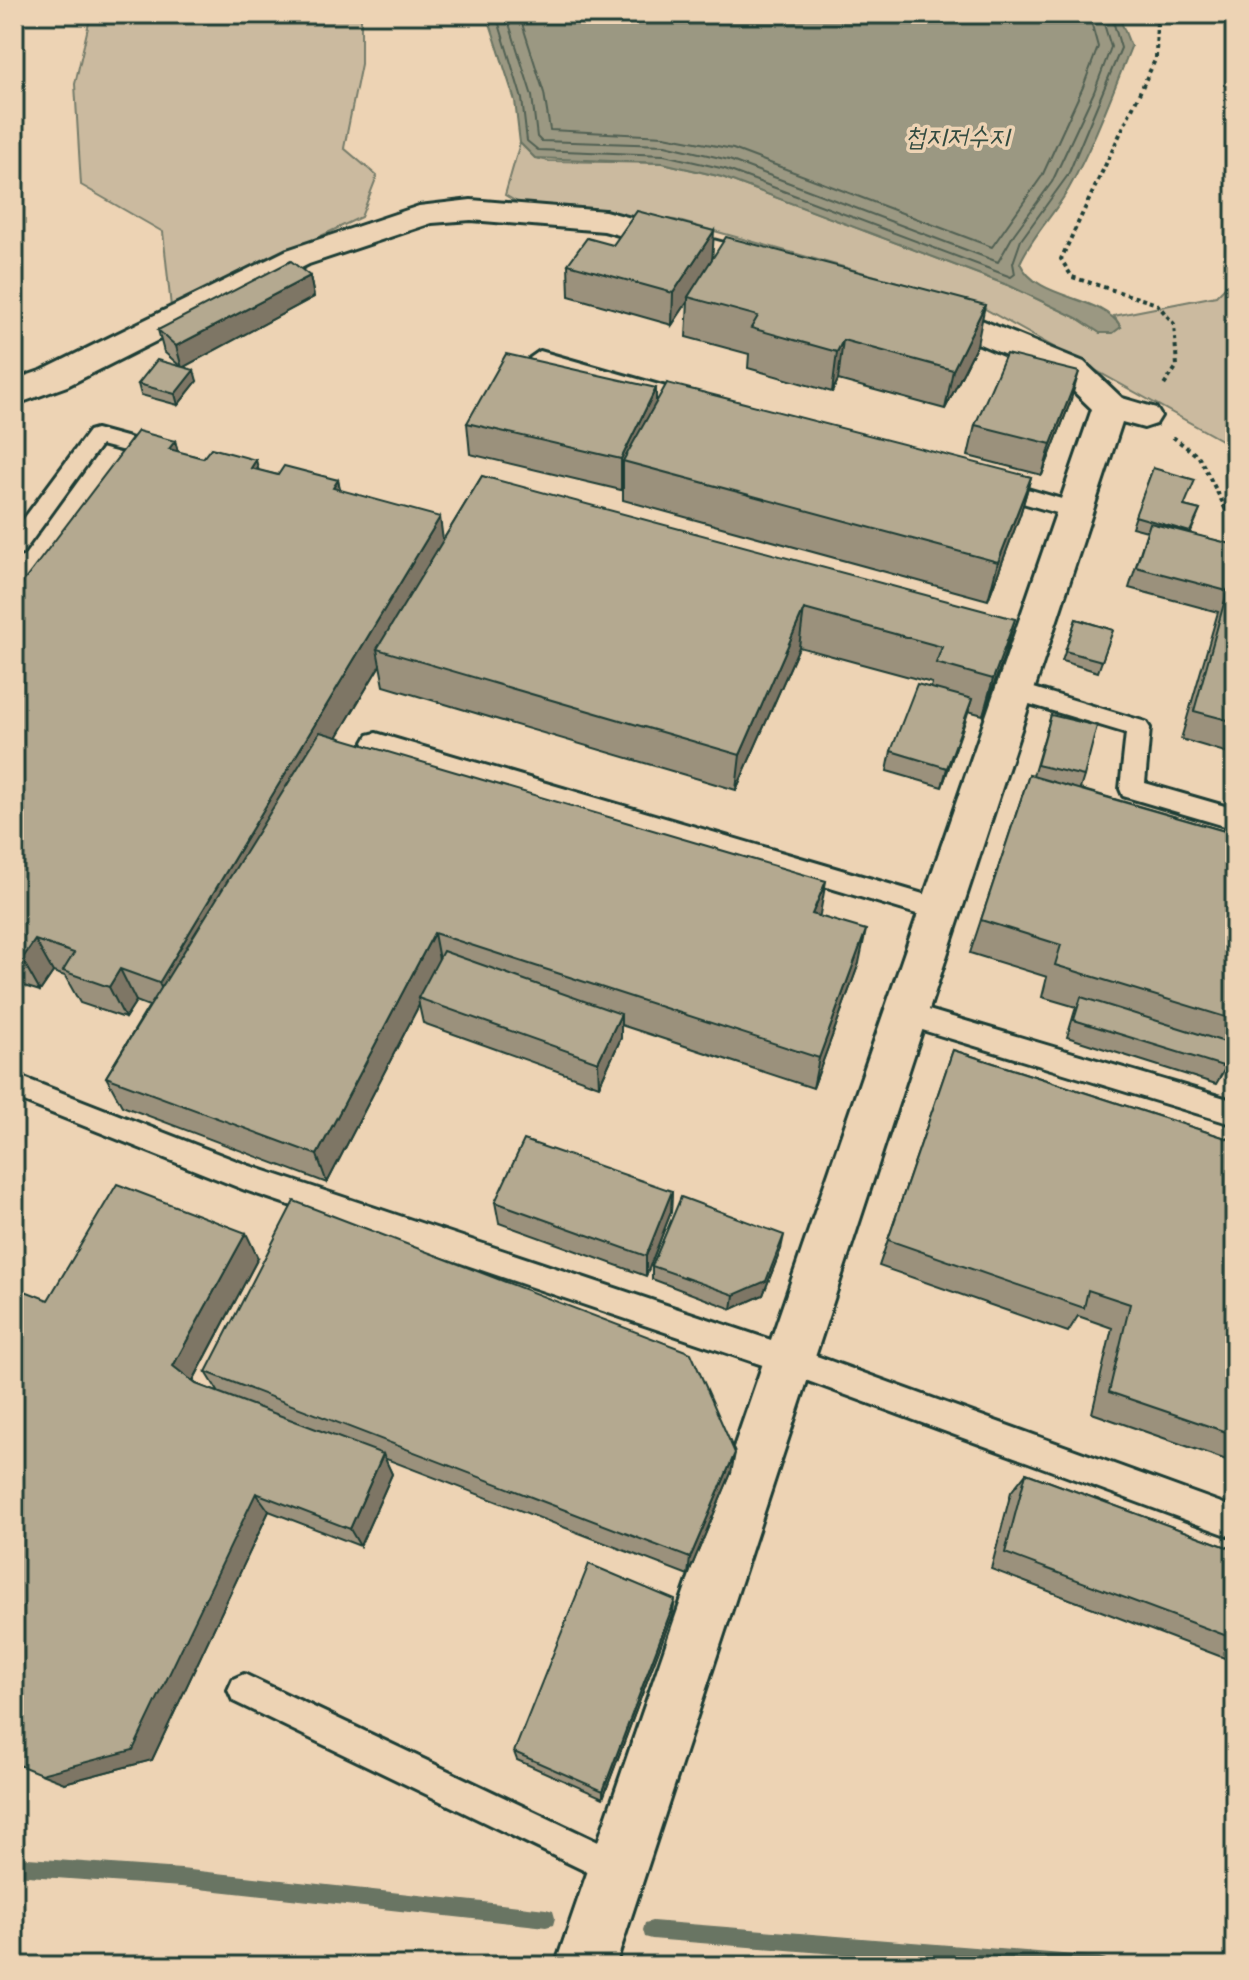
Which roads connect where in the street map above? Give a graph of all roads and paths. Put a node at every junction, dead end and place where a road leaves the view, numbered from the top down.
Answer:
1 (1157, 14) edge
2 (802, 273) edge
3 (893, 297) edge
4 (540, 358) edge
5 (14, 393) edge
6 (708, 406) edge
7 (1127, 411) junction
8 (172, 456) edge
9 (968, 480) edge
10 (1074, 510) junction
11 (1235, 526) edge
12 (14, 548) edge
13 (1014, 691) junction
14 (376, 742) dead end
15 (1235, 819) edge
16 (940, 910) junction
17 (905, 1014) junction
18 (14, 1086) edge
19 (1235, 1113) edge
20 (789, 1360) junction
21 (1235, 1523) edge
22 (244, 1690) dead end
23 (618, 1869) junction
24 (585, 1966) edge

1 - 7 path
2 - 5 street
3 - 7 street
4 - 6 lane
7 - 10 street
7 - 11 path
8 - 12 lane
9 - 10 lane
10 - 13 street
13 - 15 lane
13 - 16 street
14 - 16 lane
16 - 17 street
17 - 19 lane
17 - 20 street
18 - 20 lane
20 - 21 lane
20 - 23 street
22 - 23 lane
23 - 24 street

